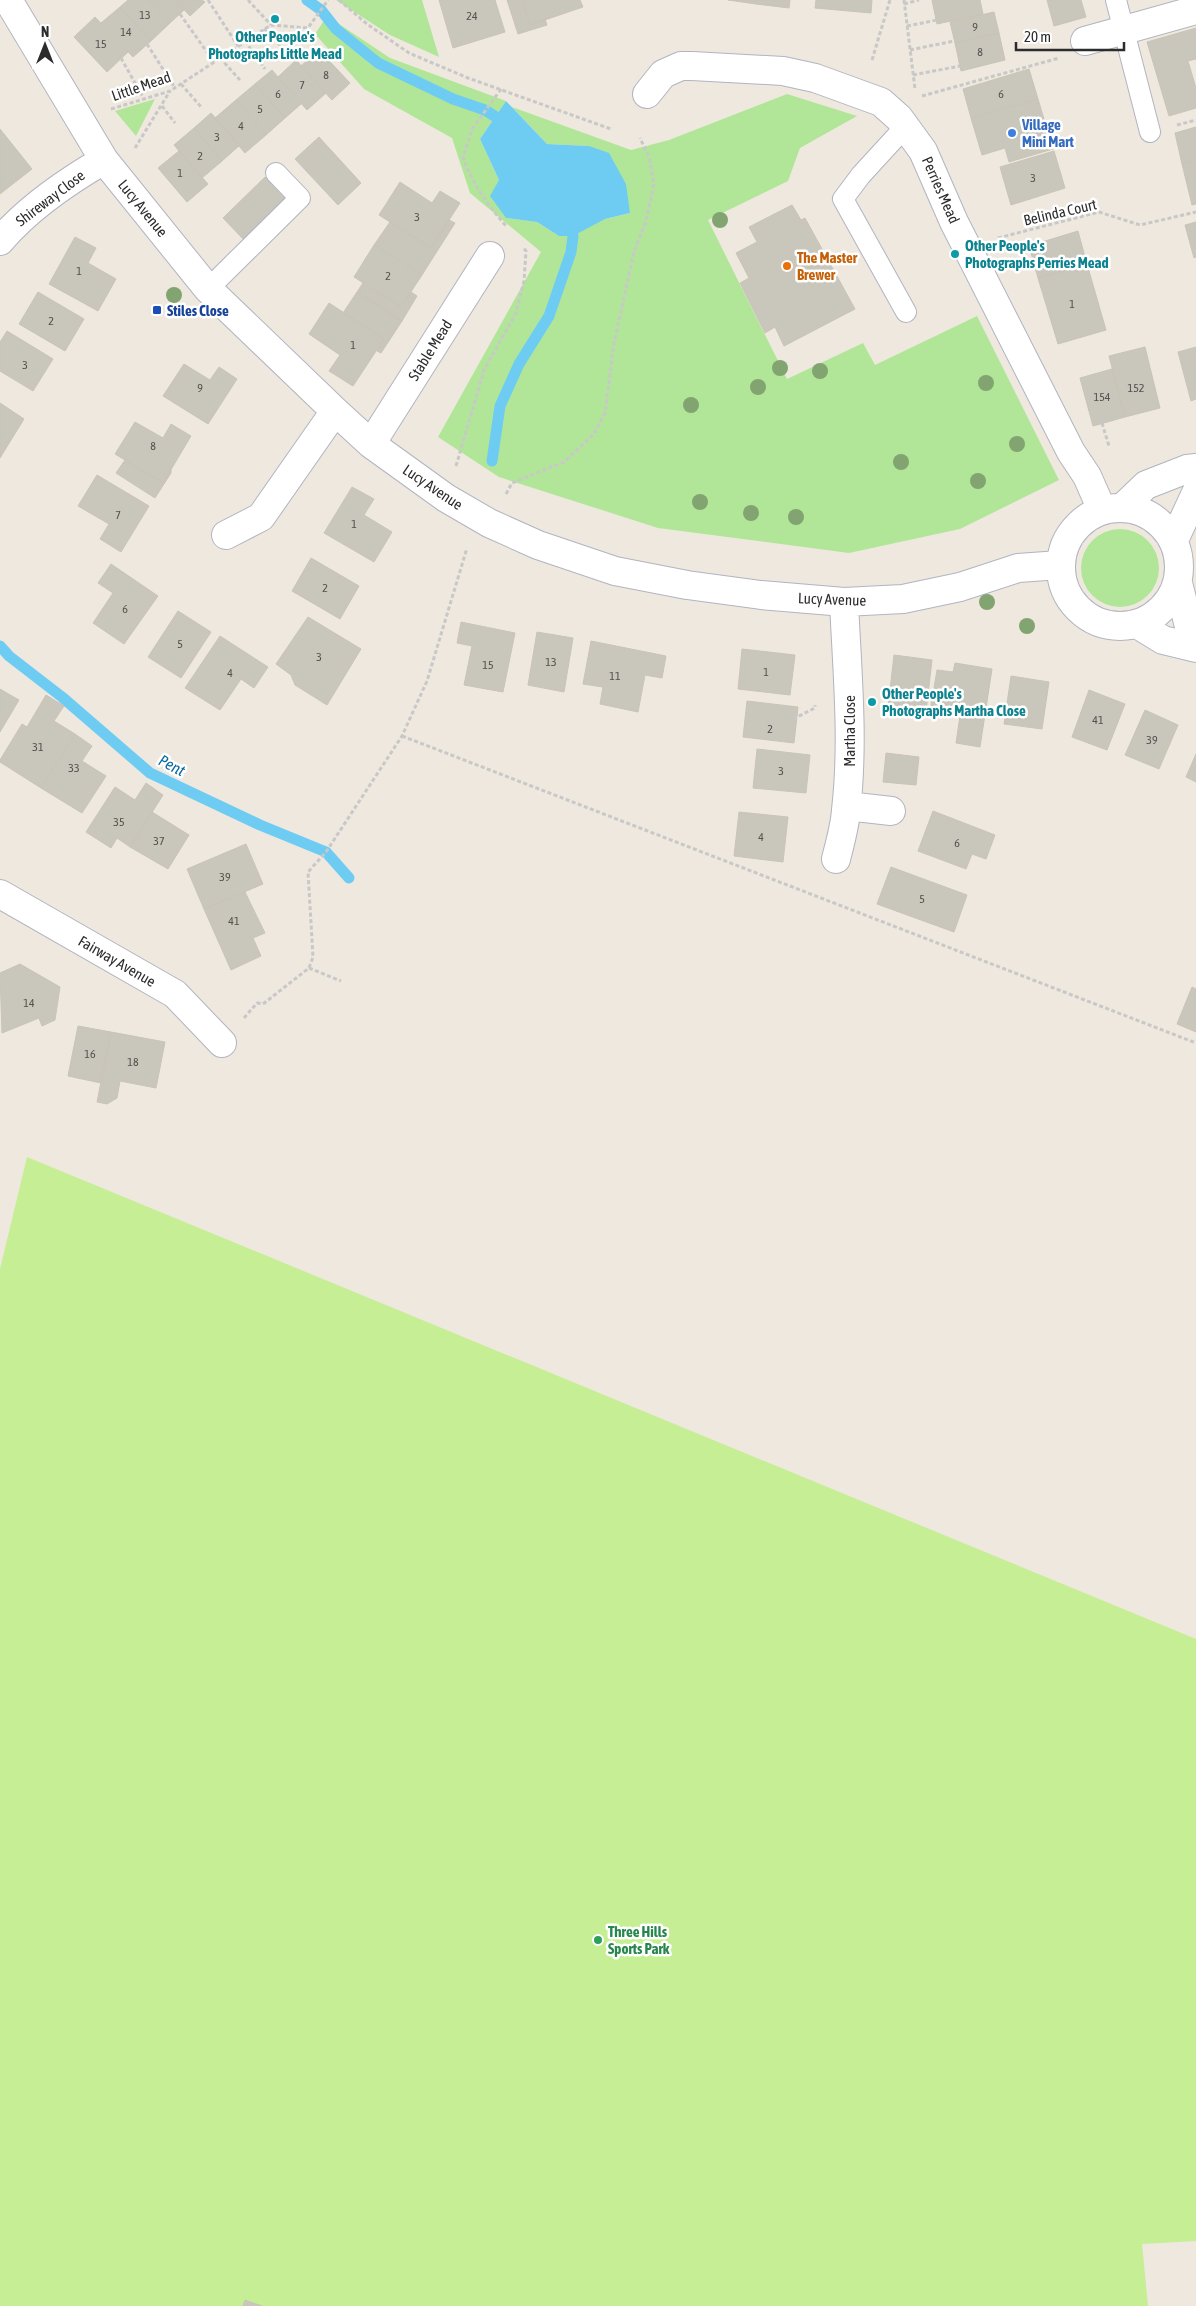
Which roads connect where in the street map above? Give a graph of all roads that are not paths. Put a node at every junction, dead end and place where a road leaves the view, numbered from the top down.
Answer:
1 (8, 0) edge
2 (1116, 0) edge
3 (1196, 10) edge
4 (1123, 29) junction
5 (1086, 41) road end
6 (647, 94) dead end
7 (906, 127) junction
8 (1150, 132) dead end
9 (104, 160) junction
10 (276, 173) dead end
11 (0, 241) edge
12 (490, 256) dead end
13 (208, 289) junction
14 (906, 312) dead end
15 (334, 412) junction
16 (372, 444) junction
17 (1196, 468) edge
18 (1196, 493) edge
19 (1112, 509) junction
20 (226, 535) dead end
21 (1175, 538) junction
22 (1060, 564) junction
23 (1178, 583) junction
24 (844, 602) junction
25 (1137, 624) junction
26 (1195, 647) edge
27 (847, 806) junction
28 (891, 811) dead end
29 (836, 859) dead end
30 (0, 894) edge
31 (222, 1044) road end

1 - 9 street, Lucy Avenue
2 - 4 lane
3 - 4 street
4 - 5 street
4 - 8 lane
6 - 7 street, Perries Mead
7 - 14 lane
7 - 19 street, Perries Mead
9 - 11 street, Shireway Close
9 - 13 street, Lucy Avenue
10 - 13 lane
12 - 16 street, Stable Mead
13 - 15 street, Lucy Avenue
15 - 16 street, Lucy Avenue
15 - 20 street
16 - 24 street, Lucy Avenue
17 - 19 street
18 - 21 street
19 - 21 street
19 - 22 street
21 - 23 street
22 - 24 street, Lucy Avenue
22 - 25 street
23 - 25 street
23 - 26 street
24 - 27 street, Martha Close
25 - 26 street
27 - 28 street
27 - 29 street, Martha Close
30 - 31 street, Fairway Avenue

